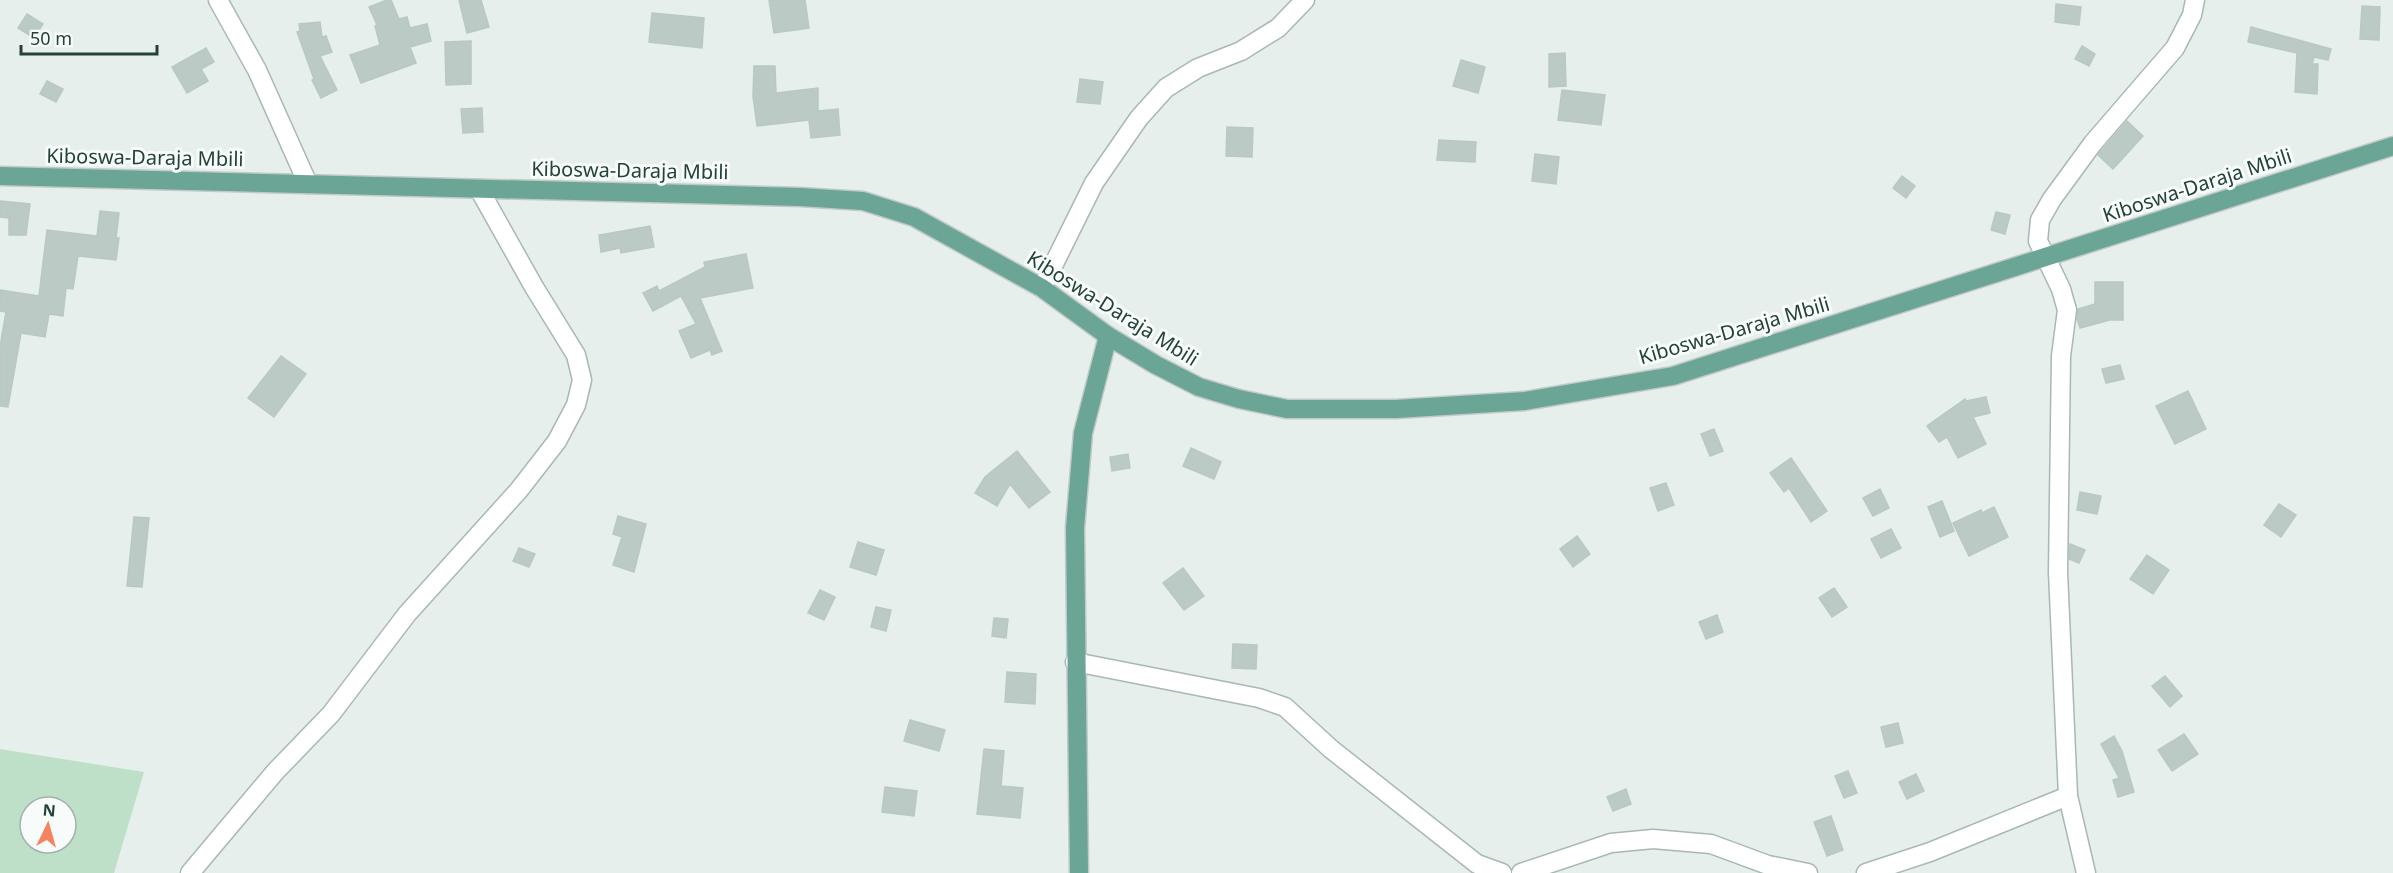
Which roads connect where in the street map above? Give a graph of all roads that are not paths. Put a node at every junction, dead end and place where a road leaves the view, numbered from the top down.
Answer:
1 (218, 0) edge
2 (1305, 0) edge
3 (2195, 0) edge
4 (2393, 146) edge
5 (0, 176) edge
6 (308, 184) junction
7 (479, 189) junction
8 (2046, 256) junction
9 (1042, 288) junction
10 (1108, 336) junction
11 (1075, 662) junction
12 (2068, 796) junction
13 (190, 873) edge
14 (1078, 873) edge
15 (1502, 873) edge
16 (1521, 873) edge
17 (1808, 873) edge
18 (1866, 873) edge
19 (2086, 873) edge

1 - 6 street
2 - 9 street
3 - 8 street
4 - 8 main road, Kiboswa-Daraja Mbili
5 - 6 main road, Kiboswa-Daraja Mbili
6 - 7 main road, Kiboswa-Daraja Mbili
7 - 9 main road, Kiboswa-Daraja Mbili
7 - 13 street
8 - 10 main road, Kiboswa-Daraja Mbili
8 - 12 street
9 - 10 main road, Kiboswa-Daraja Mbili
10 - 11 main road
11 - 14 main road
11 - 15 street
12 - 18 street
12 - 19 street
16 - 17 street

